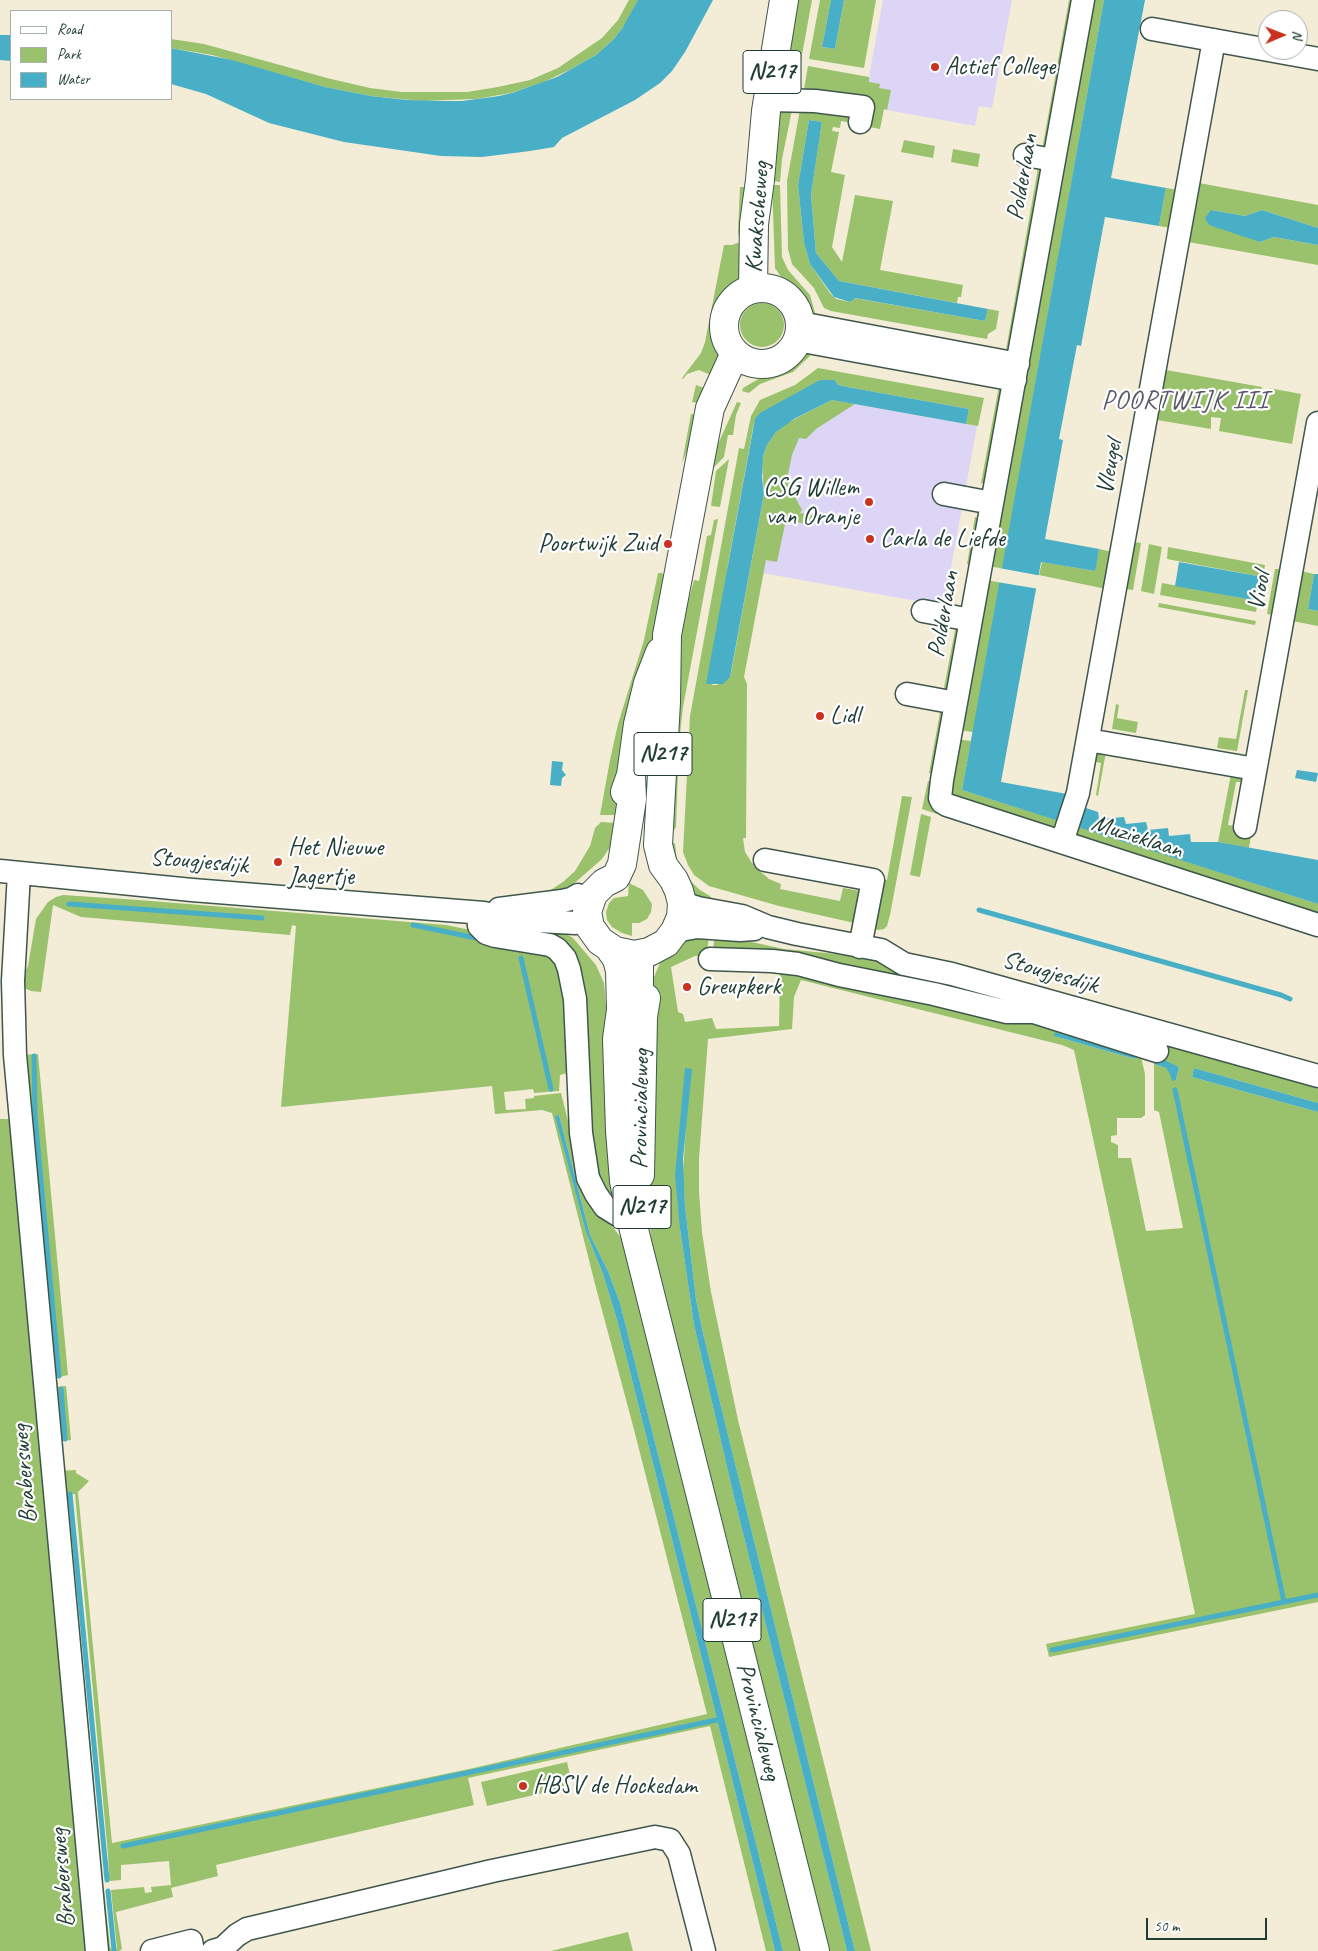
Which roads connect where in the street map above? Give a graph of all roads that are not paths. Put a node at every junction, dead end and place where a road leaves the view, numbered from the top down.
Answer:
1 (784, 0) edge
2 (1083, 0) edge
3 (1152, 29) dead end
4 (1214, 40) junction
5 (1318, 59) edge
6 (767, 100) junction
7 (860, 122) dead end
8 (1025, 155) dead end
9 (1054, 160) junction
10 (761, 288) junction
11 (798, 332) junction
12 (743, 358) junction
13 (1016, 372) junction
14 (1318, 423) edge
15 (944, 494) dead end
16 (992, 504) junction
17 (923, 611) dead end
18 (971, 620) junction
19 (667, 635) junction
20 (907, 694) dead end
21 (956, 703) junction
22 (1088, 740) junction
23 (1255, 769) junction
24 (940, 800) joint
25 (1245, 827) dead end
26 (1065, 834) junction
27 (765, 860) dead end
28 (615, 865) junction
29 (10, 872) edge
30 (578, 895) junction
31 (675, 900) junction
32 (481, 913) junction
33 (1318, 925) edge
34 (768, 928) junction
35 (676, 931) junction
36 (593, 938) junction
37 (860, 947) junction
38 (646, 952) junction
39 (710, 959) dead end
40 (1036, 1005) junction
41 (1157, 1051) dead end
42 (1318, 1076) edge
43 (631, 1218) junction
44 (650, 1290) junction
45 (97, 1951) edge
46 (152, 1951) edge
47 (194, 1951) edge
48 (213, 1951) edge
49 (704, 1951) edge
50 (815, 1951) edge

1 - 6 main road, Kwakscheweg / N217
2 - 9 street, Polderlaan
3 - 4 street
4 - 5 street
4 - 22 street, Vleugel
6 - 7 street
6 - 10 main road, Kwakscheweg / N217
8 - 9 street
9 - 13 street, Polderlaan
10 - 11 main road
10 - 12 main road
11 - 12 main road
11 - 13 street
12 - 19 main road, N217
13 - 16 street, Polderlaan
14 - 23 street, Viool
15 - 16 street
16 - 18 street, Polderlaan
17 - 18 street
18 - 21 street, Polderlaan
19 - 28 main road, N217
19 - 31 main road, N217
20 - 21 street
21 - 24 street, Polderlaan
22 - 23 street
22 - 26 street, Vleugel
23 - 25 street, Viool
24 - 26 street, Muzieklaan
26 - 33 street, Muzieklaan
27 - 37 street
28 - 30 main road
28 - 31 main road
28 - 36 main road, N217
29 - 32 street, Stougjesdijk
29 - 45 street, Brabersweg
30 - 32 street, Stougjesdijk
30 - 36 main road
31 - 34 street, Stougjesdijk
31 - 35 main road
31 - 38 main road, N217
32 - 36 street, Stougjesdijk
32 - 43 street
34 - 35 street, Stougjesdijk
34 - 37 street, Stougjesdijk
35 - 38 main road
36 - 38 main road
36 - 43 main road, Provincialeweg / N217
37 - 40 street, Stougjesdijk
38 - 44 main road, Provincialeweg / N217
39 - 40 street
40 - 41 street
40 - 42 street, Stougjesdijk
43 - 44 main road, Provincialeweg / N217
44 - 50 main road, Provincialeweg / N217
46 - 47 street
48 - 49 street

